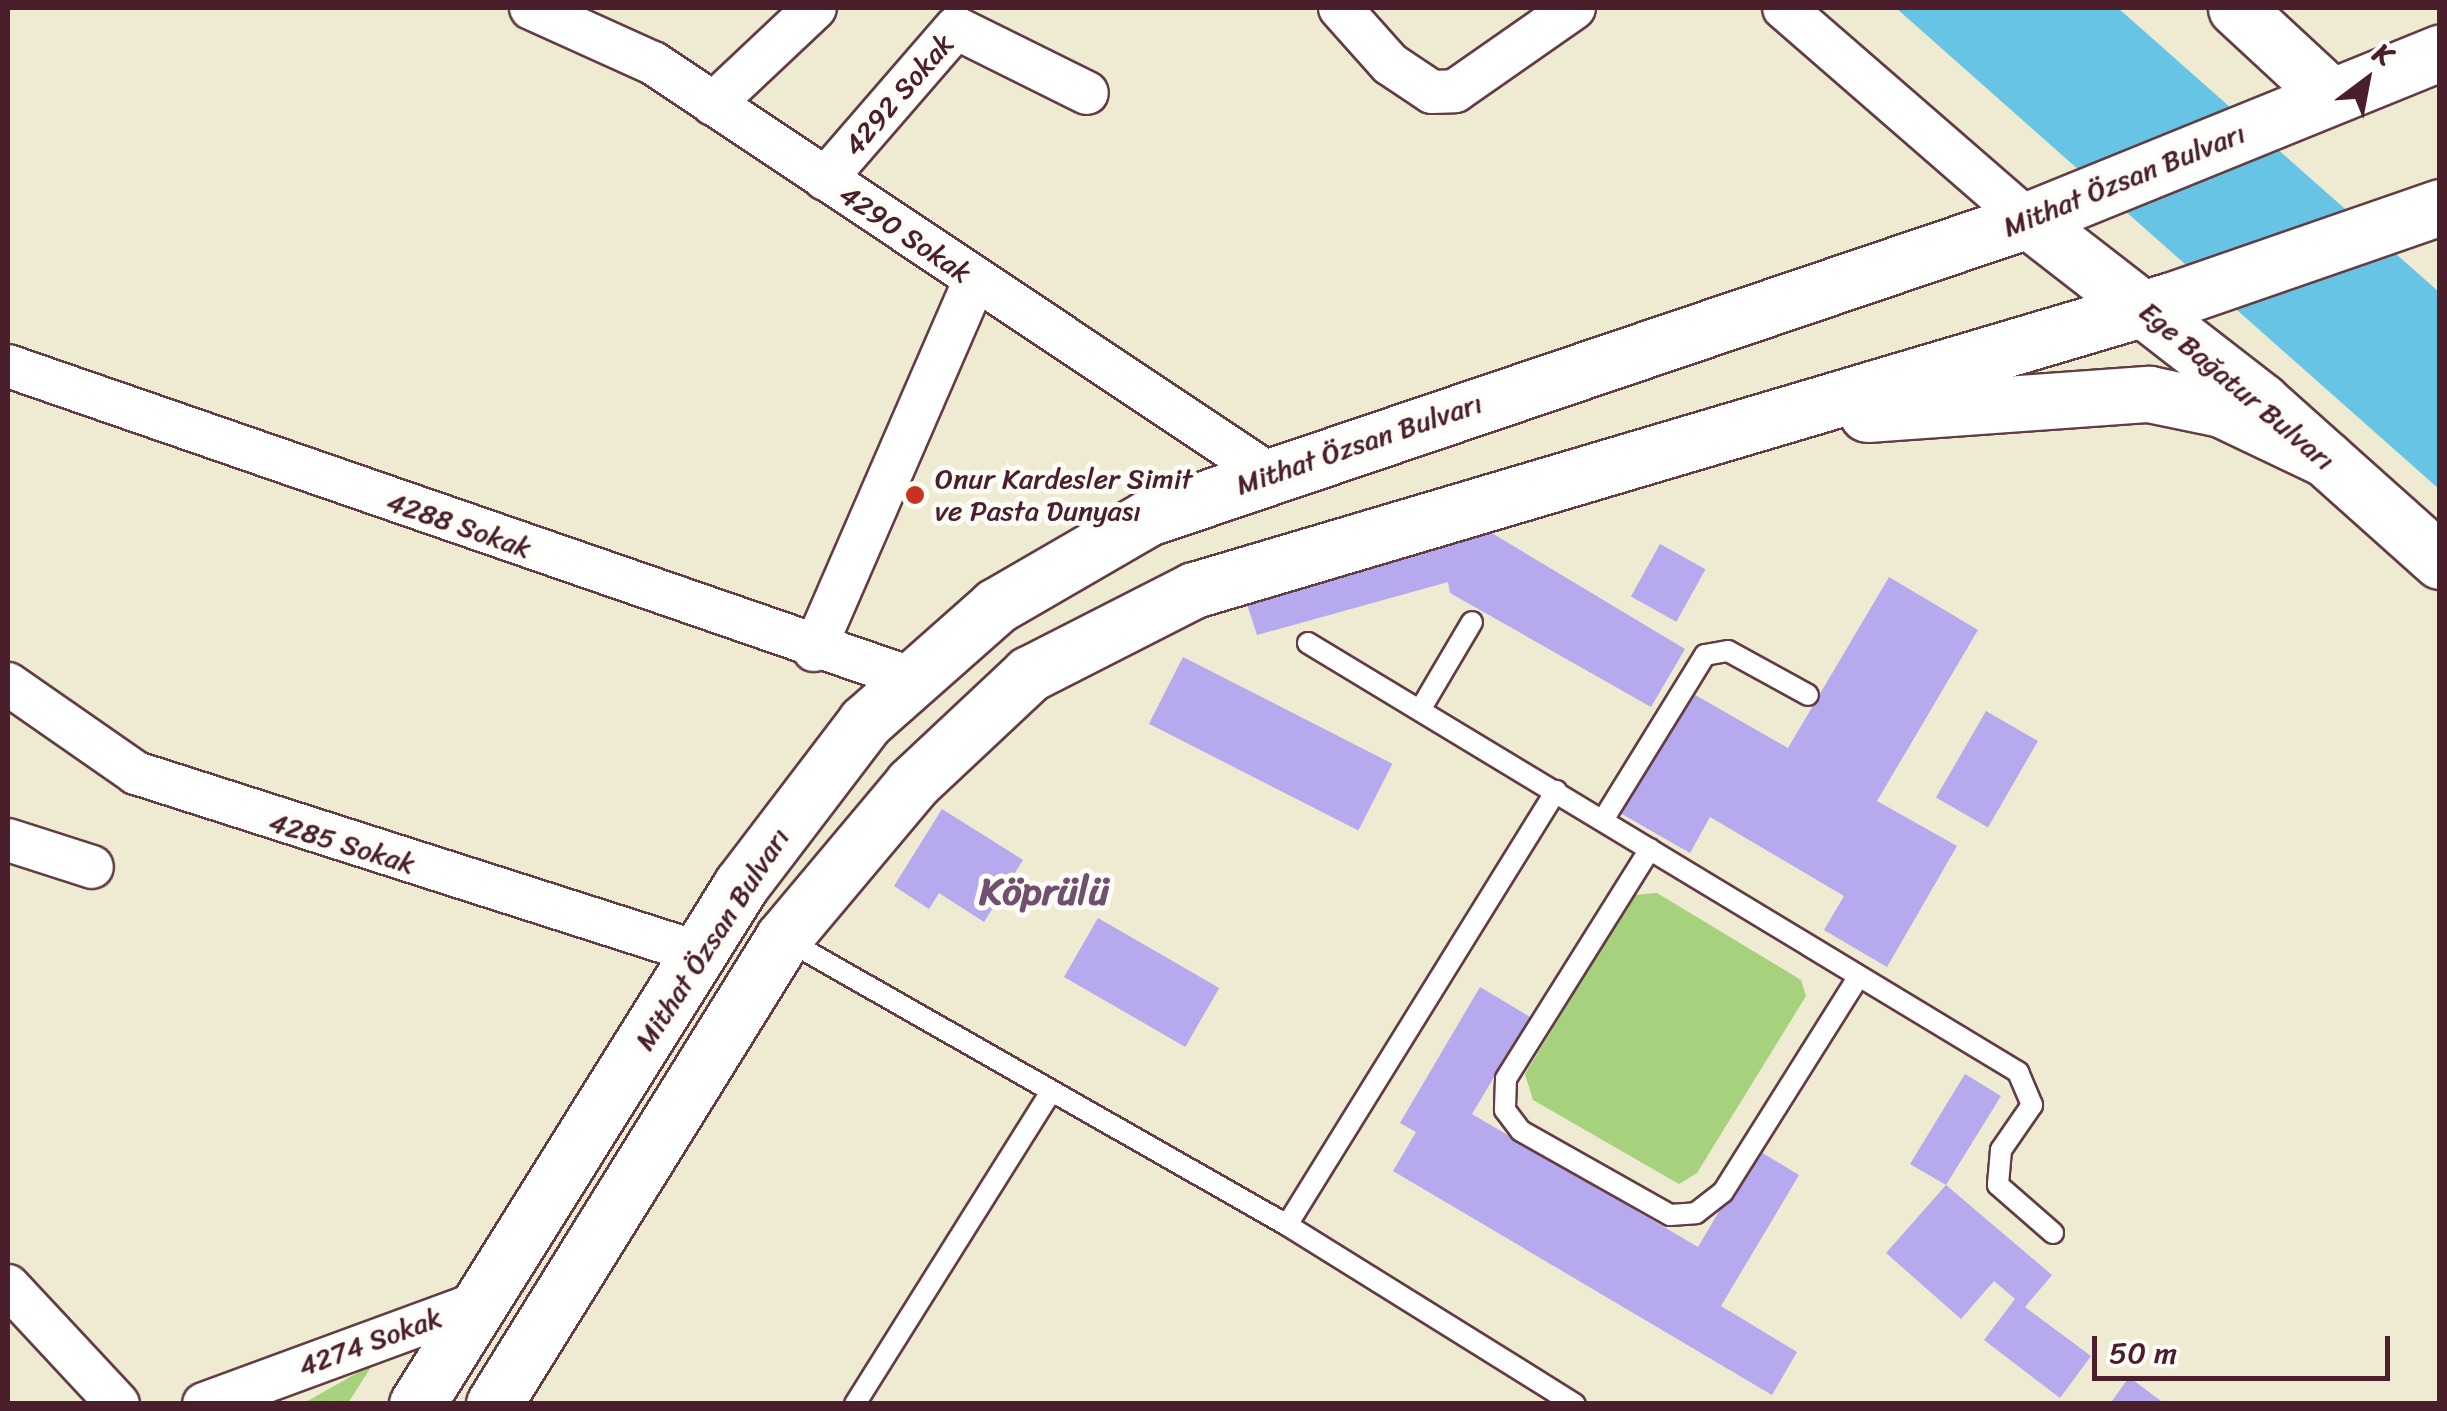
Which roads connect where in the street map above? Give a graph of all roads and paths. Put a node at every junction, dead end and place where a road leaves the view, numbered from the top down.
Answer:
1 (531, 8) edge
2 (815, 8) edge
3 (1340, 8) edge
4 (1574, 8) edge
5 (1784, 8) edge
6 (2236, 8) edge
7 (2409, 85) edge
8 (1087, 92) dead end
9 (713, 104) junction
10 (826, 179) junction
11 (2092, 197) junction
12 (2432, 210) edge
13 (2028, 220) junction
14 (2098, 274) junction
15 (974, 282) junction
16 (2158, 304) junction
17 (8, 366) edge
18 (1764, 421) junction
19 (2326, 459) junction
20 (1270, 475) junction
21 (2440, 561) edge
22 (1472, 622) dead end
23 (1308, 643) dead end
24 (814, 650) junction
25 (913, 679) junction
26 (8, 684) edge
27 (1808, 695) dead end
28 (1420, 710) junction
29 (1556, 791) junction
30 (1603, 820) junction
31 (8, 840) edge
32 (1650, 849) junction
33 (92, 867) dead end
34 (783, 938) junction
35 (699, 952) junction
36 (1858, 978) junction
37 (1051, 1091) junction
38 (1287, 1225) junction
39 (2053, 1233) dead end
40 (8, 1286) edge
41 (481, 1302) junction
42 (118, 1404) edge
43 (204, 1404) edge
44 (417, 1404) edge
45 (494, 1404) edge
46 (854, 1404) edge
47 (1575, 1404) edge

1 - 9 street, 4290 Sokak
2 - 9 street
3 - 4 street
5 - 13 street
6 - 7 main road
7 - 11 main road, Mithat Özsan Bulvarı
8 - 10 street, 4292 Sokak
9 - 10 street, 4290 Sokak
10 - 15 street, 4290 Sokak
11 - 13 main road, Mithat Özsan Bulvarı
11 - 14 main road
12 - 16 main road
13 - 14 main road
13 - 20 main road, Mithat Özsan Bulvarı
14 - 16 main road
15 - 20 street, 4290 Sokak
15 - 24 street
16 - 18 main road
16 - 19 main road, Ege Bağatur Bulvarı
17 - 24 street, 4288 Sokak
18 - 19 main road
18 - 34 main road
19 - 21 main road, Ege Bağatur Bulvarı
20 - 25 main road, Mithat Özsan Bulvarı
22 - 28 lane
23 - 28 lane
24 - 25 street, 4288 Sokak
25 - 35 main road, Mithat Özsan Bulvarı
26 - 35 street, 4285 Sokak
27 - 30 lane
28 - 29 lane
29 - 30 lane
29 - 38 lane
30 - 32 lane
31 - 33 street
32 - 36 lane
32 - 36 lane
34 - 37 lane
34 - 45 main road
35 - 41 main road, Mithat Özsan Bulvarı
36 - 39 lane
37 - 38 lane
37 - 46 lane
38 - 47 lane
40 - 42 street
41 - 43 street, 4274 Sokak
41 - 44 main road, Mithat Özsan Bulvarı

